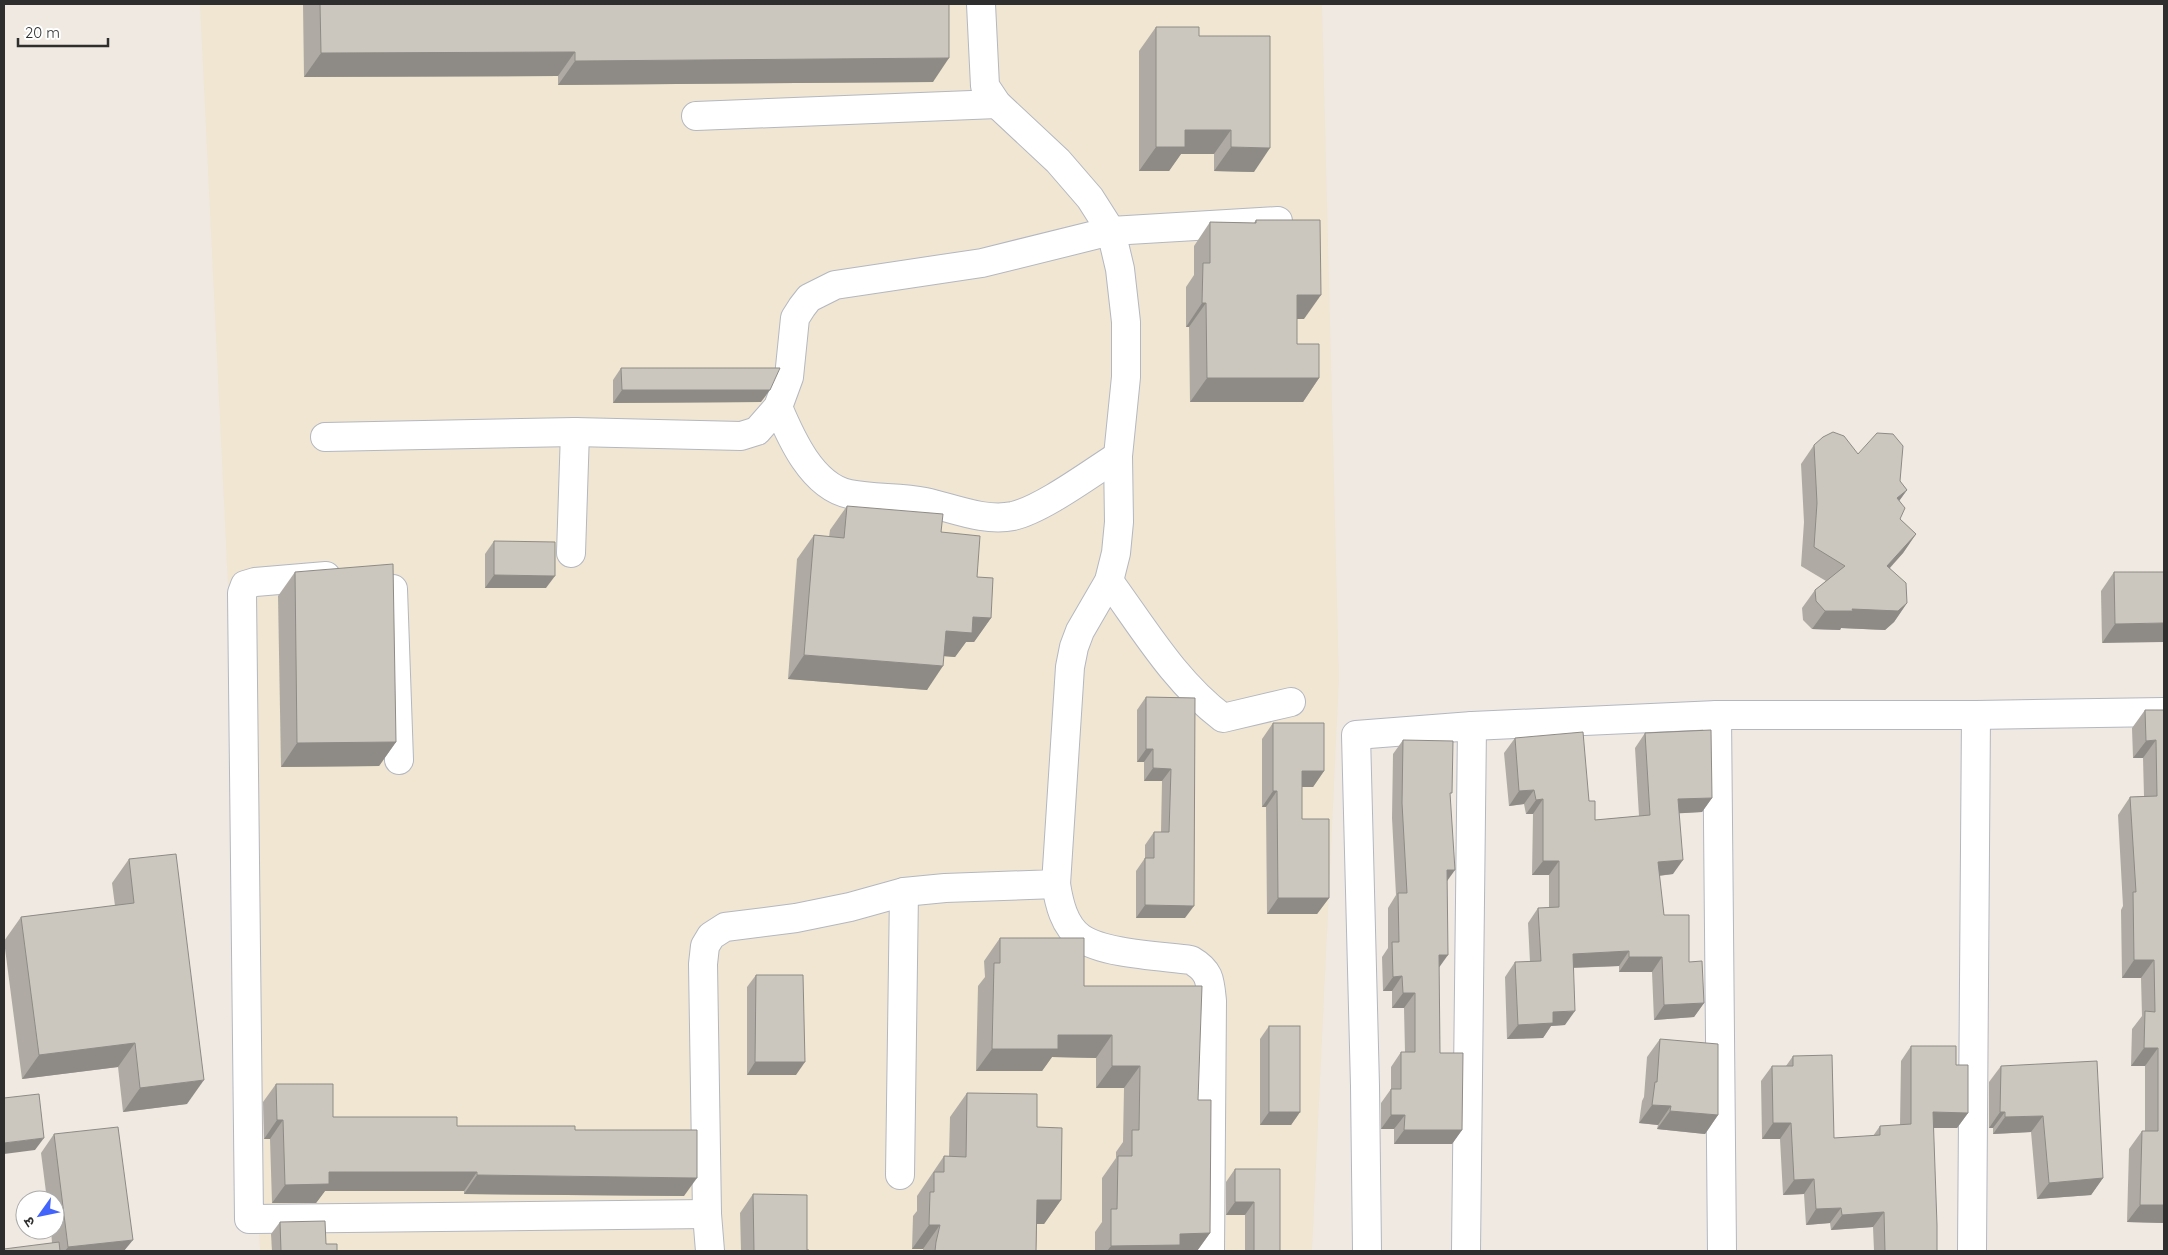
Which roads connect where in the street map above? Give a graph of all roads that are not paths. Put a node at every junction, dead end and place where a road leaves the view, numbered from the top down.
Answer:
1 (981, 4) edge
2 (997, 104) junction
3 (696, 116) dead end
4 (1278, 221) edge
5 (1111, 231) junction
6 (778, 407) junction
7 (575, 432) junction
8 (325, 437) dead end
9 (1118, 456) junction
10 (571, 553) dead end
11 (1109, 581) junction
12 (1291, 702) dead end
13 (2164, 712) edge
14 (1717, 715) junction
15 (1976, 716) junction
16 (1472, 726) junction
17 (399, 760) dead end
18 (1056, 884) junction
19 (904, 892) junction
20 (900, 1175) dead end
21 (707, 1214) junction
22 (710, 1251) edge
23 (1210, 1251) edge
24 (1367, 1251) edge
25 (1466, 1251) edge
26 (1722, 1251) edge
27 (1972, 1251) edge

1 - 2 street
2 - 3 street
2 - 5 street
4 - 5 street
5 - 6 street
5 - 9 street
6 - 7 street
6 - 9 street
7 - 8 street
7 - 10 street
9 - 11 street
11 - 12 street
11 - 18 street
13 - 15 street
14 - 15 street
14 - 16 street
14 - 26 street
15 - 27 street
16 - 24 street
16 - 25 street
17 - 21 street
18 - 19 street
18 - 23 street
19 - 20 street
19 - 21 street
21 - 22 street

